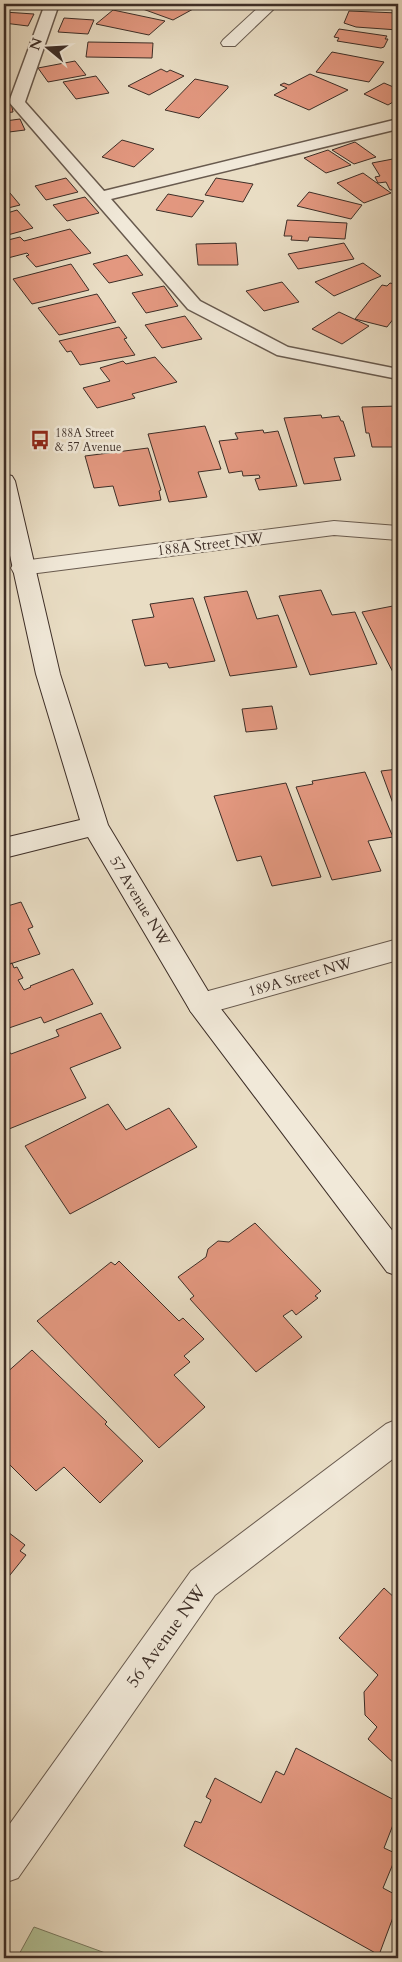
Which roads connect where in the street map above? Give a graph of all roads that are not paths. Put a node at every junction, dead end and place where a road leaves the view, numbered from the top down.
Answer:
1 (52, 4) edge
2 (271, 4) edge
3 (229, 43) dead end
4 (398, 124) edge
5 (100, 197) junction
6 (398, 374) edge
7 (4, 481) edge
8 (398, 533) edge
9 (22, 568) junction
10 (95, 826) junction
11 (4, 848) edge
12 (398, 949) edge
13 (201, 1004) junction
14 (398, 1262) edge
15 (398, 1435) edge
16 (4, 1864) edge

1 - 5 lane
2 - 3 street
4 - 5 lane
5 - 6 lane
7 - 9 street, 57 Avenue NW
8 - 9 street, 188A Street NW
9 - 10 street, 57 Avenue NW
10 - 11 street
10 - 13 street, 57 Avenue NW
12 - 13 street, 189A Street NW
13 - 14 street, 57 Avenue NW
15 - 16 street, 56 Avenue NW

